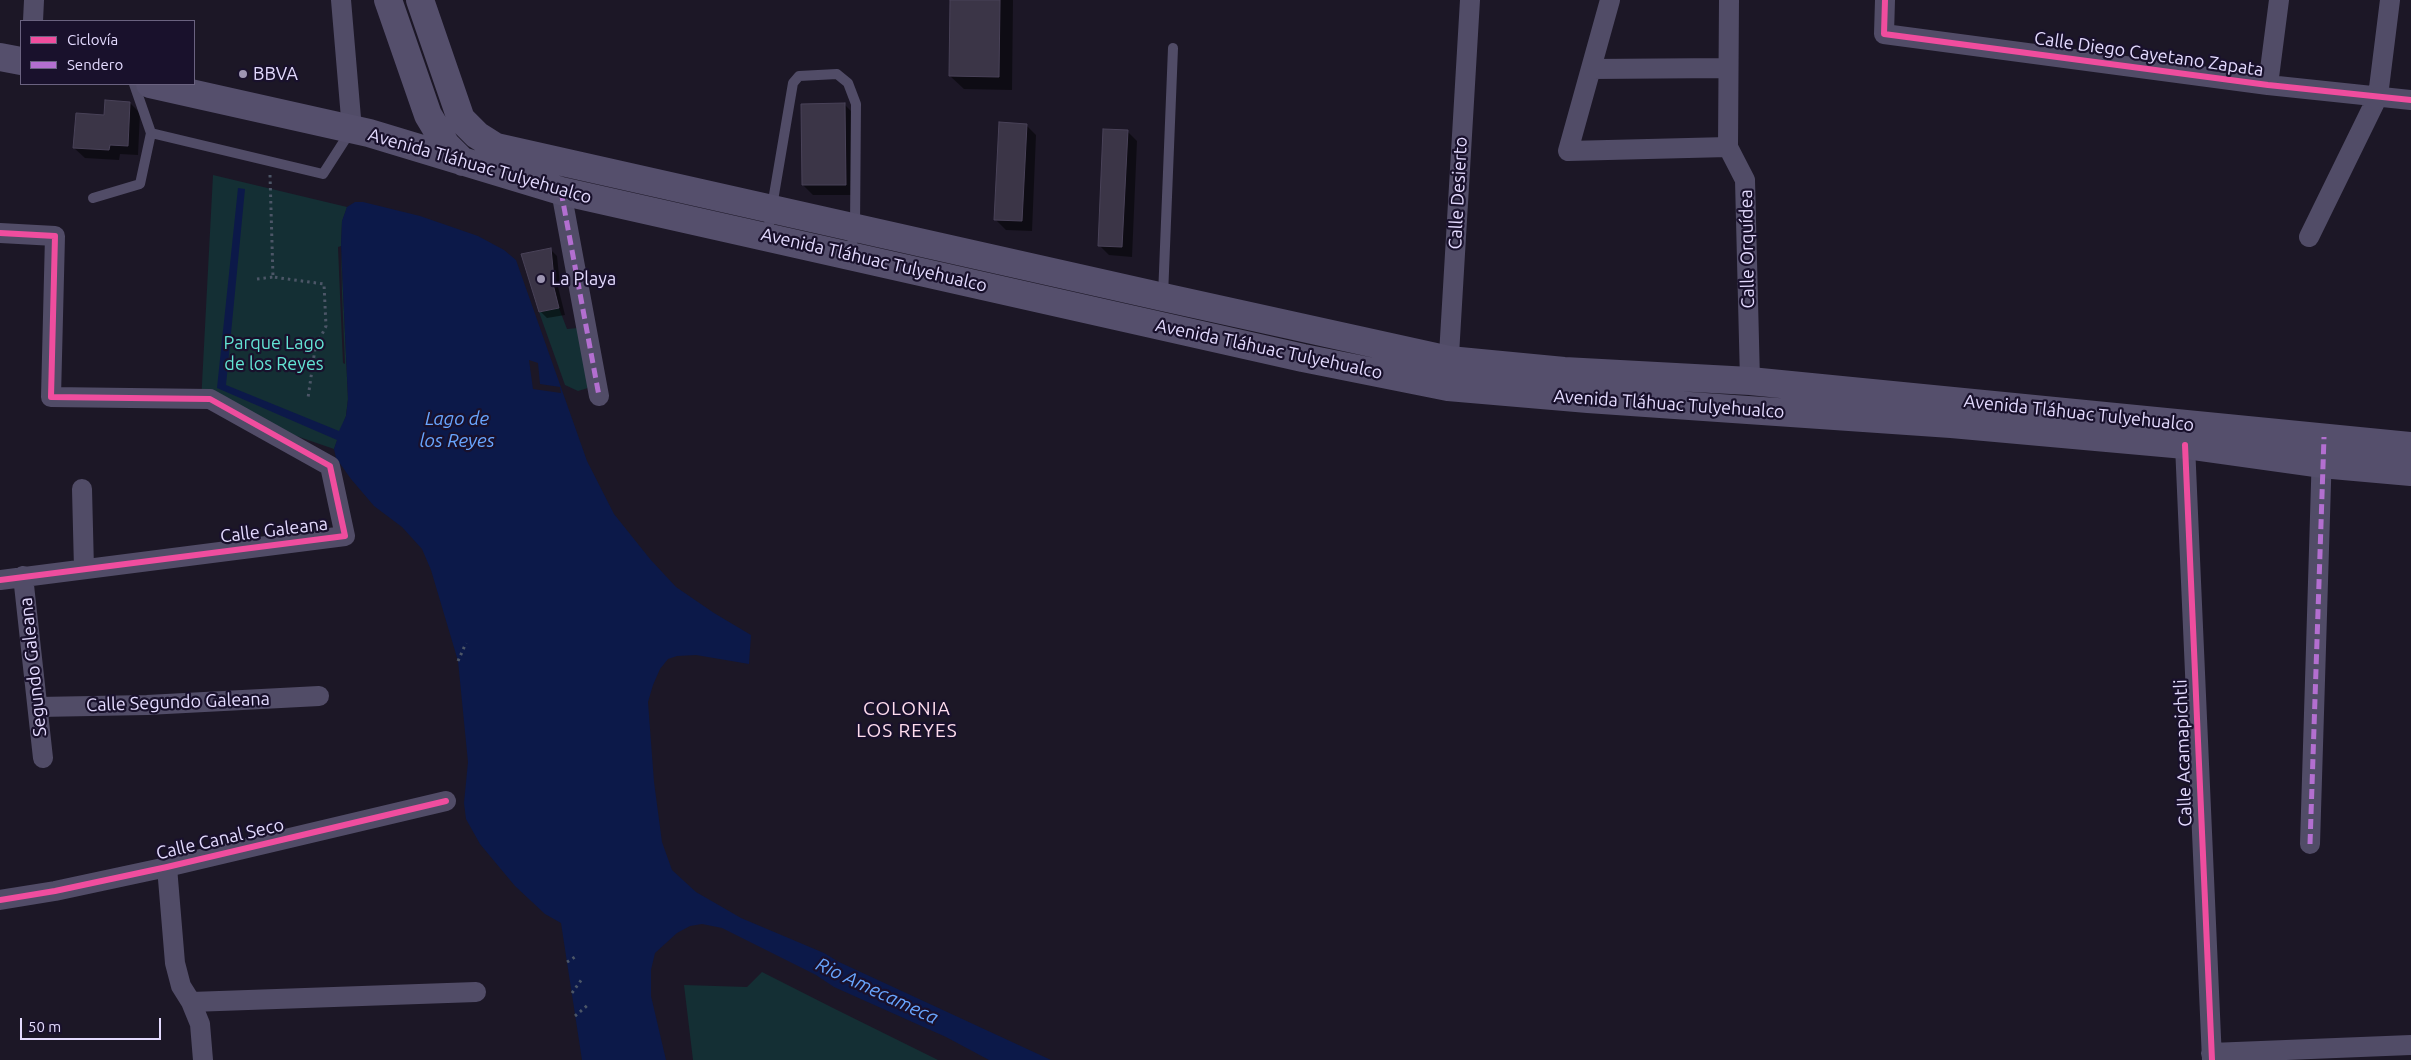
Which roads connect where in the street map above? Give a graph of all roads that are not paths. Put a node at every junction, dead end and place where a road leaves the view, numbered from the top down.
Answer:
1 (34, 0) edge
2 (341, 0) edge
3 (388, 0) edge
4 (420, 0) edge
5 (1470, 0) edge
6 (1610, 0) edge
7 (1729, 0) edge
8 (1885, 0) edge
9 (2279, 0) edge
10 (2390, 0) edge
11 (33, 20) edge
12 (1173, 48) dead end
13 (440, 56) junction
14 (0, 57) edge
15 (20, 61) edge
16 (1728, 68) junction
17 (1590, 69) junction
18 (134, 85) edge
19 (154, 85) edge
20 (2268, 86) junction
21 (2378, 96) junction
22 (2411, 100) edge
23 (428, 115) junction
24 (352, 130) junction
25 (151, 133) junction
26 (387, 139) junction
27 (1728, 147) junction
28 (462, 162) junction
29 (560, 191) junction
30 (93, 198) dead end
31 (773, 208) junction
32 (855, 227) junction
33 (0, 233) edge
34 (767, 236) junction
35 (2309, 237) dead end
36 (850, 255) junction
37 (1163, 297) junction
38 (1160, 326) junction
39 (1310, 329) junction
40 (1303, 358) junction
41 (1449, 360) junction
42 (1651, 376) junction
43 (1533, 381) junction
44 (1750, 381) junction
45 (1448, 387) junction
46 (599, 396) dead end
47 (1649, 403) junction
48 (1952, 413) junction
49 (2185, 445) junction
50 (2411, 446) edge
51 (2322, 451) junction
52 (2411, 472) edge
53 (82, 488) dead end
54 (84, 569) junction
55 (23, 576) junction
56 (0, 580) edge
57 (319, 696) dead end
58 (38, 707) junction
59 (43, 758) dead end
60 (446, 800) dead end
61 (2310, 844) dead end
62 (167, 867) junction
63 (0, 900) edge
64 (476, 992) dead end
65 (191, 1002) junction
66 (2411, 1044) edge
67 (2211, 1057) edge
68 (203, 1060) edge

1 - 11 street
2 - 24 street
3 - 23 main road
4 - 13 main road
5 - 41 street, Calle Desierto
6 - 17 street
7 - 16 street, Calle Orquídea
8 - 20 street, Calle Diego Cayetano Zapata
9 - 20 street
10 - 21 street
12 - 37 lane
13 - 23 main road
13 - 31 main road, Avenida Tláhuac Tulyehualco
14 - 15 main road
16 - 17 street
16 - 27 street, Calle Orquídea
17 - 27 street
18 - 25 lane
19 - 24 main road, Avenida Tláhuac Tulyehualco
20 - 21 street, Calle Diego Cayetano Zapata
21 - 22 street, Calle Diego Cayetano Zapata
21 - 35 street
23 - 26 main road
23 - 28 main road
24 - 25 lane
24 - 26 main road, Avenida Tláhuac Tulyehualco
25 - 30 lane
26 - 28 main road, Avenida Tláhuac Tulyehualco
27 - 44 street, Calle Orquídea
28 - 29 main road, Avenida Tláhuac Tulyehualco
29 - 34 main road, Avenida Tláhuac Tulyehualco
29 - 46 street
31 - 32 main road, Avenida Tláhuac Tulyehualco
31 - 32 lane
31 - 34 lane
32 - 36 lane
32 - 37 main road, Avenida Tláhuac Tulyehualco
33 - 54 street, Calle Galeana
34 - 36 main road, Avenida Tláhuac Tulyehualco
36 - 38 main road, Avenida Tláhuac Tulyehualco
37 - 38 main road
37 - 39 main road, Avenida Tláhuac Tulyehualco
38 - 40 main road, Avenida Tláhuac Tulyehualco
39 - 40 main road
39 - 41 main road, Avenida Tláhuac Tulyehualco
40 - 45 main road, Avenida Tláhuac Tulyehualco
41 - 43 main road, Avenida Tláhuac Tulyehualco
41 - 45 street, Calle Desierto
42 - 43 main road, Avenida Tláhuac Tulyehualco
42 - 44 main road, Avenida Tláhuac Tulyehualco
42 - 47 main road
43 - 45 main road, Avenida Tláhuac Tulyehualco
43 - 47 main road, Avenida Tláhuac Tulyehualco
44 - 48 main road, Avenida Tláhuac Tulyehualco
47 - 48 main road, Avenida Tláhuac Tulyehualco
48 - 49 main road, Avenida Tláhuac Tulyehualco
48 - 51 main road, Avenida Tláhuac Tulyehualco
49 - 51 main road, Avenida Tláhuac Tulyehualco
49 - 67 street, Calle Acamapichtli
50 - 51 main road, Avenida Tláhuac Tulyehualco
51 - 52 main road, Avenida Tláhuac Tulyehualco
51 - 61 street
53 - 54 street
54 - 55 street, Calle Galeana
55 - 56 street, Calle Galeana
55 - 58 street, Segundo Galeana
57 - 58 street, Calle Segundo Galeana
58 - 59 street, Segundo Galeana
60 - 62 street, Calle Canal Seco
62 - 63 street, Calle Canal Seco
62 - 65 street
64 - 65 street
65 - 68 street
66 - 67 street

